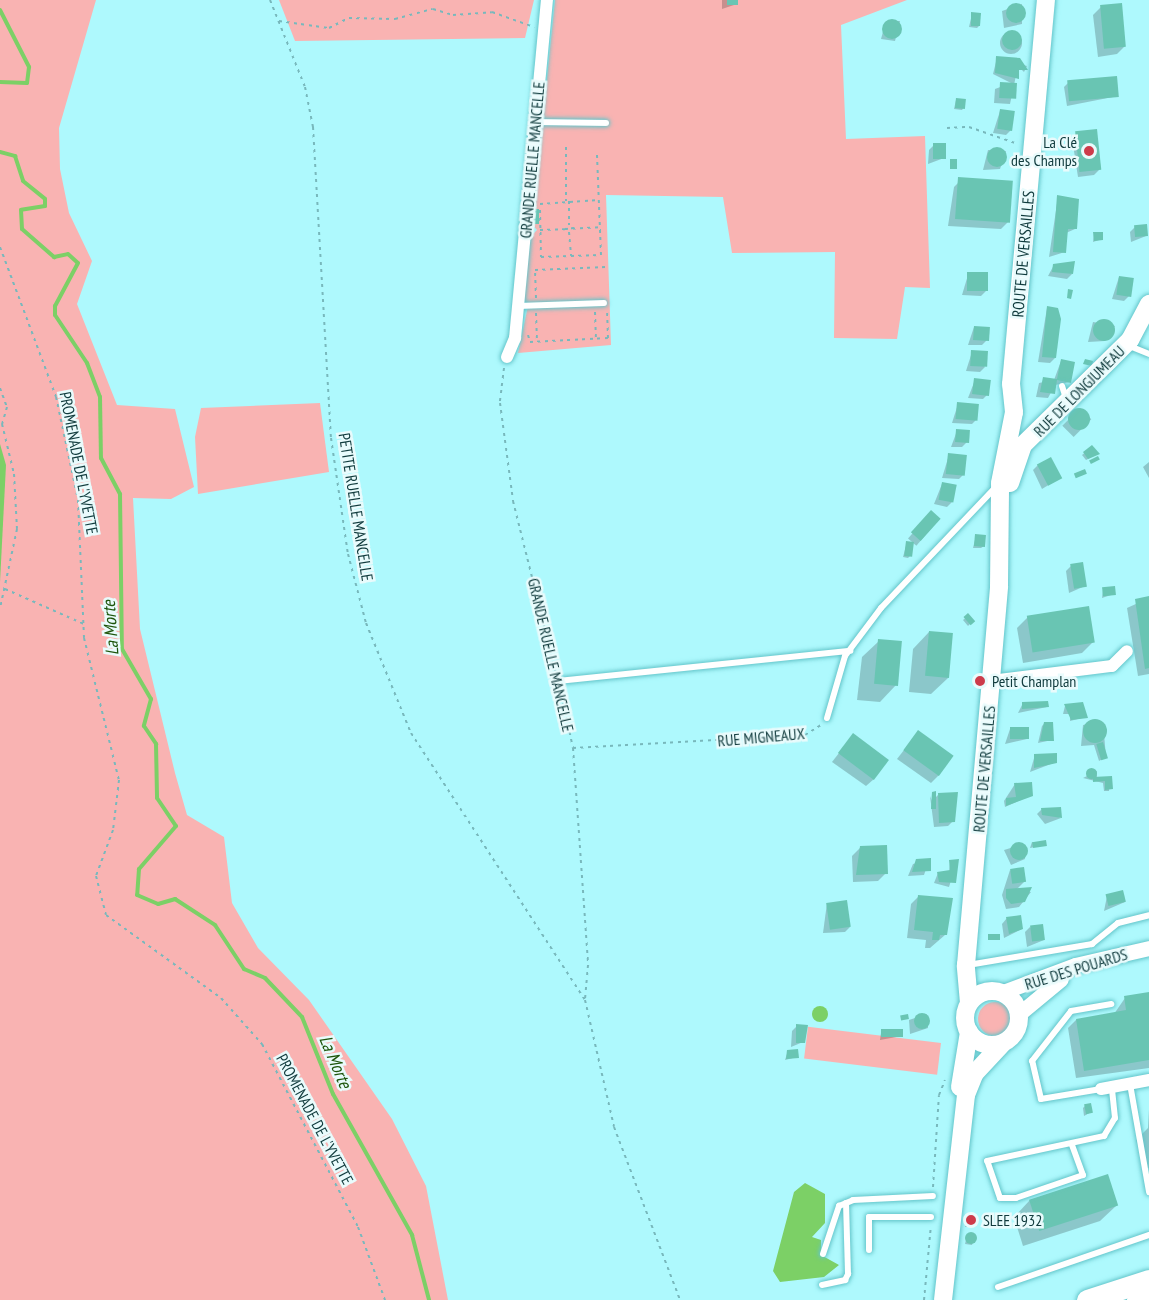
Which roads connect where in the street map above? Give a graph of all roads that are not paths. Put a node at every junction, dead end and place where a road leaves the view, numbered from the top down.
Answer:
1 (547, 0) edge
2 (1046, 0) edge
3 (537, 122) junction
4 (606, 123) dead end
5 (1149, 304) edge
6 (606, 305) road end
7 (524, 309) junction
8 (1126, 344) junction
9 (1149, 354) edge
10 (507, 357) road end
11 (1013, 446) junction
12 (1000, 483) junction
13 (999, 586) junction
14 (850, 651) junction
15 (1127, 651) dead end
16 (558, 681) road end
17 (991, 681) junction
18 (827, 718) road end
19 (1149, 915) edge
20 (1149, 948) edge
21 (971, 956) junction
22 (1149, 958) edge
23 (998, 991) junction
24 (969, 1003) junction
25 (1111, 1004) dead end
26 (1020, 1013) junction
27 (969, 1032) junction
28 (1002, 1044) junction
29 (1149, 1080) edge
30 (1130, 1083) junction
31 (1106, 1088) junction
32 (1072, 1145) junction
33 (1149, 1192) edge
34 (933, 1196) road end
35 (951, 1196) junction
36 (846, 1203) junction
37 (931, 1217) road end
38 (1149, 1235) edge
39 (868, 1250) dead end
40 (823, 1254) dead end
41 (1149, 1280) edge
42 (822, 1285) dead end
43 (998, 1287) dead end
44 (1149, 1296) edge
45 (943, 1300) edge
46 (1087, 1300) edge
47 (1137, 1300) edge

1 - 3 street, GRANDE RUELLE MANCELLE
2 - 11 main road, ROUTE DE VERSAILLES
3 - 4 lane
3 - 7 street, GRANDE RUELLE MANCELLE
5 - 8 main road, RUE DE LONGJUMEAU
6 - 7 lane
7 - 10 street, GRANDE RUELLE MANCELLE
8 - 9 lane
8 - 11 main road, RUE DE LONGJUMEAU
11 - 12 main road, ROUTE DE VERSAILLES
11 - 13 main road
12 - 13 main road, ROUTE DE VERSAILLES
12 - 14 lane, RUE MIGNEAUX
13 - 17 main road, ROUTE DE VERSAILLES
14 - 16 lane
14 - 18 lane, RUE MIGNEAUX
15 - 17 street
17 - 21 main road, ROUTE DE VERSAILLES
19 - 21 lane
20 - 23 street, RUE DES POUARDS
21 - 23 main road
21 - 24 main road, ROUTE DE VERSAILLES
22 - 26 street, RUE DES POUARDS
23 - 24 main road
23 - 26 main road
24 - 27 main road
25 - 31 lane
26 - 28 main road
27 - 28 main road
27 - 35 main road
28 - 35 main road
29 - 30 street
30 - 31 street
30 - 33 lane
31 - 32 lane
32 - 32 lane
34 - 36 lane
35 - 45 main road
36 - 40 lane
36 - 42 lane
37 - 39 lane
38 - 43 lane
41 - 46 highway
44 - 47 highway

